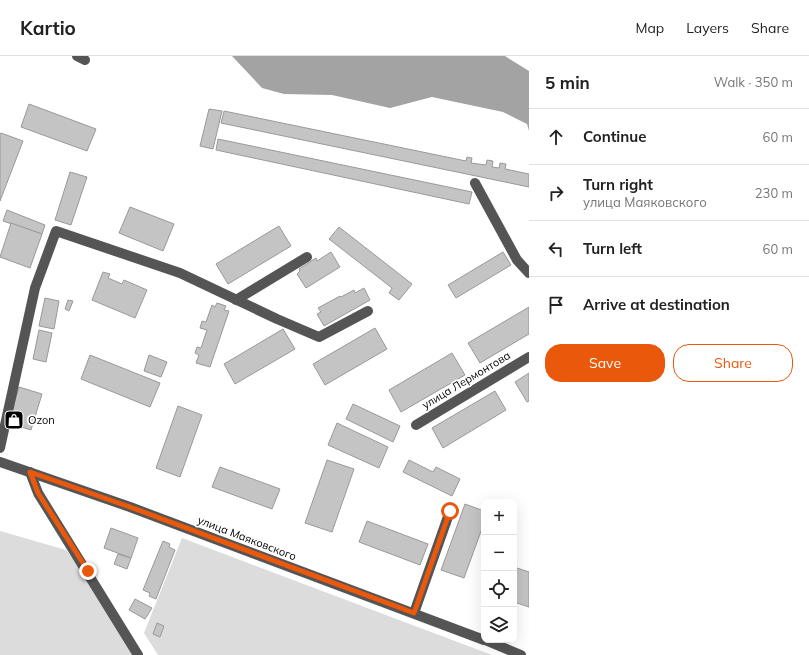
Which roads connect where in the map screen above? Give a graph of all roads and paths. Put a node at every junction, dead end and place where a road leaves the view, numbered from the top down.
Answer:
1 (475, 183) dead end
2 (306, 257) dead end
3 (529, 273) edge
4 (236, 300) junction
5 (368, 311) dead end
6 (529, 356) edge
7 (416, 425) dead end
8 (0, 448) edge
9 (0, 462) edge
10 (30, 472) junction
11 (450, 511) dead end
12 (414, 613) junction
13 (481, 639) edge
14 (491, 643) edge
15 (138, 655) edge
16 (521, 655) edge

1 - 3 street
2 - 4 street
4 - 5 street
4 - 8 street
6 - 7 street, улица Лермонтова
9 - 10 street, улица Маяковского
10 - 12 street, улица Маяковского
10 - 15 street
11 - 12 street
12 - 13 street, улица Маяковского
14 - 16 street, улица Маяковского

